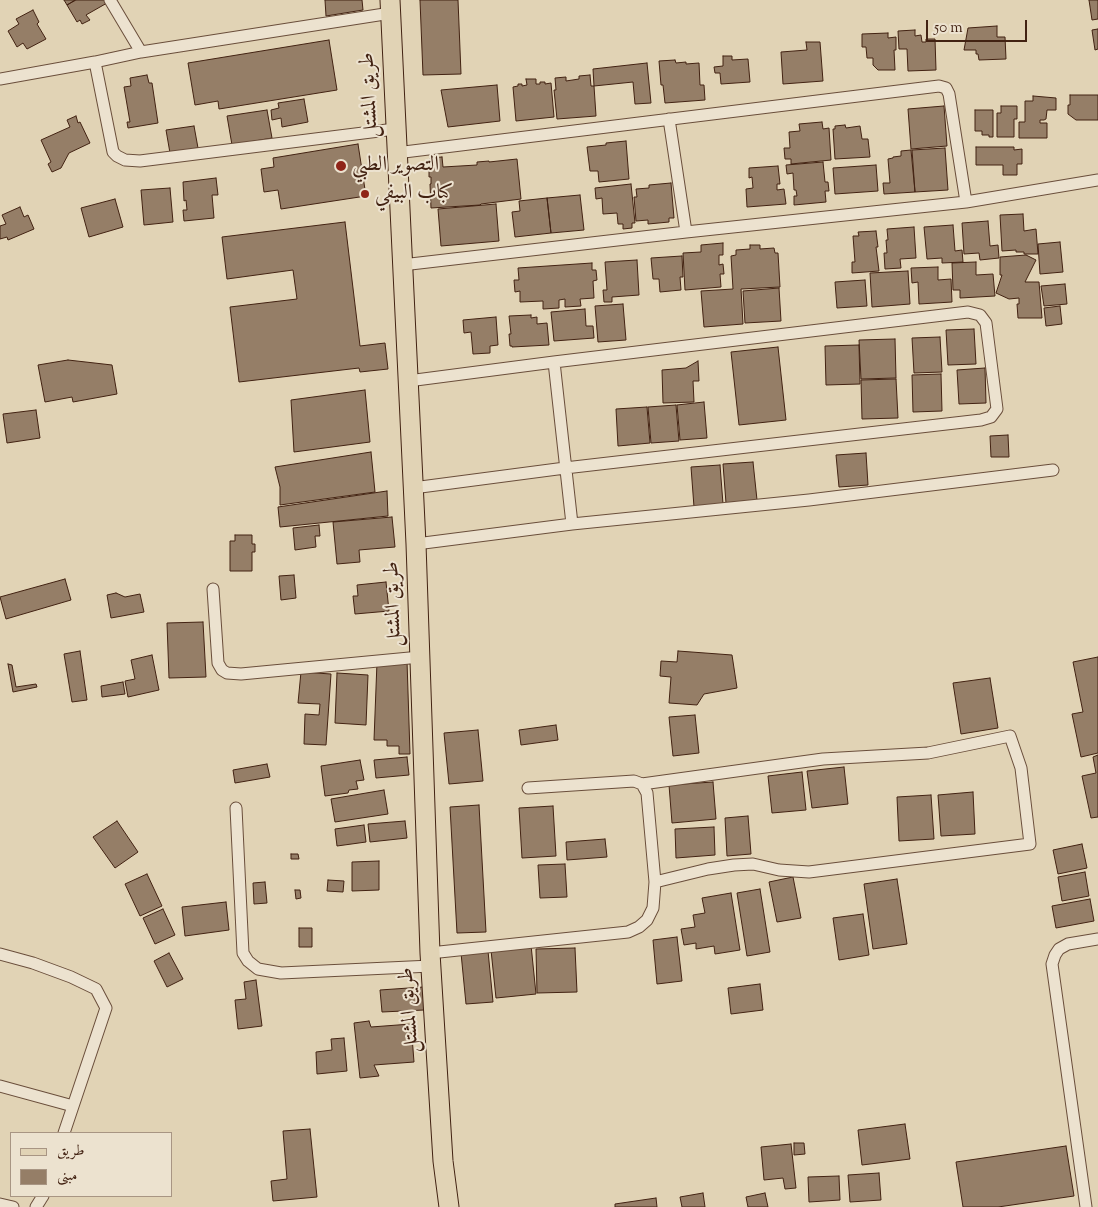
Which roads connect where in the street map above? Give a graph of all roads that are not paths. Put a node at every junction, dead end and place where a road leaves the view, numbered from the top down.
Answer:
1 (110, 0) edge
2 (390, 7) edge
3 (141, 52) junction
4 (95, 62) junction
5 (0, 80) edge
6 (669, 119) junction
7 (395, 129) junction
8 (396, 153) junction
9 (1098, 180) edge
10 (966, 202) junction
11 (686, 232) junction
12 (402, 265) junction
13 (554, 362) junction
14 (408, 381) junction
15 (565, 468) junction
16 (1053, 470) dead end
17 (413, 488) junction
18 (572, 524) junction
19 (416, 544) junction
20 (213, 589) dead end
21 (420, 656) junction
22 (642, 784) junction
23 (528, 788) dead end
24 (236, 808) dead end
25 (655, 882) junction
26 (1098, 939) edge
27 (0, 954) edge
28 (431, 959) junction
29 (0, 1086) edge
30 (73, 1106) junction
31 (64, 1132) edge
32 (0, 1204) edge
33 (13, 1207) edge
34 (449, 1207) edge
35 (1086, 1207) edge

1 - 3 street
2 - 3 street
2 - 7 main road, طريق المشتل
3 - 4 street
4 - 5 street
4 - 7 street
6 - 8 street
6 - 10 street
6 - 11 street
7 - 8 main road, طريق المشتل
8 - 12 main road, طريق المشتل
9 - 10 street
10 - 11 street
11 - 12 street
12 - 14 main road, طريق المشتل
13 - 14 street
13 - 15 street
13 - 15 street
14 - 17 main road, طريق المشتل
15 - 17 street
15 - 18 street
16 - 18 street
17 - 19 main road, طريق المشتل
18 - 19 street
19 - 21 main road, طريق المشتل
20 - 21 street
21 - 28 main road, طريق المشتل
22 - 23 street
22 - 25 street
22 - 25 street
24 - 28 street
25 - 28 street
26 - 35 street
27 - 30 street
28 - 34 main road, طريق المشتل
29 - 30 street
30 - 31 street
32 - 33 street

